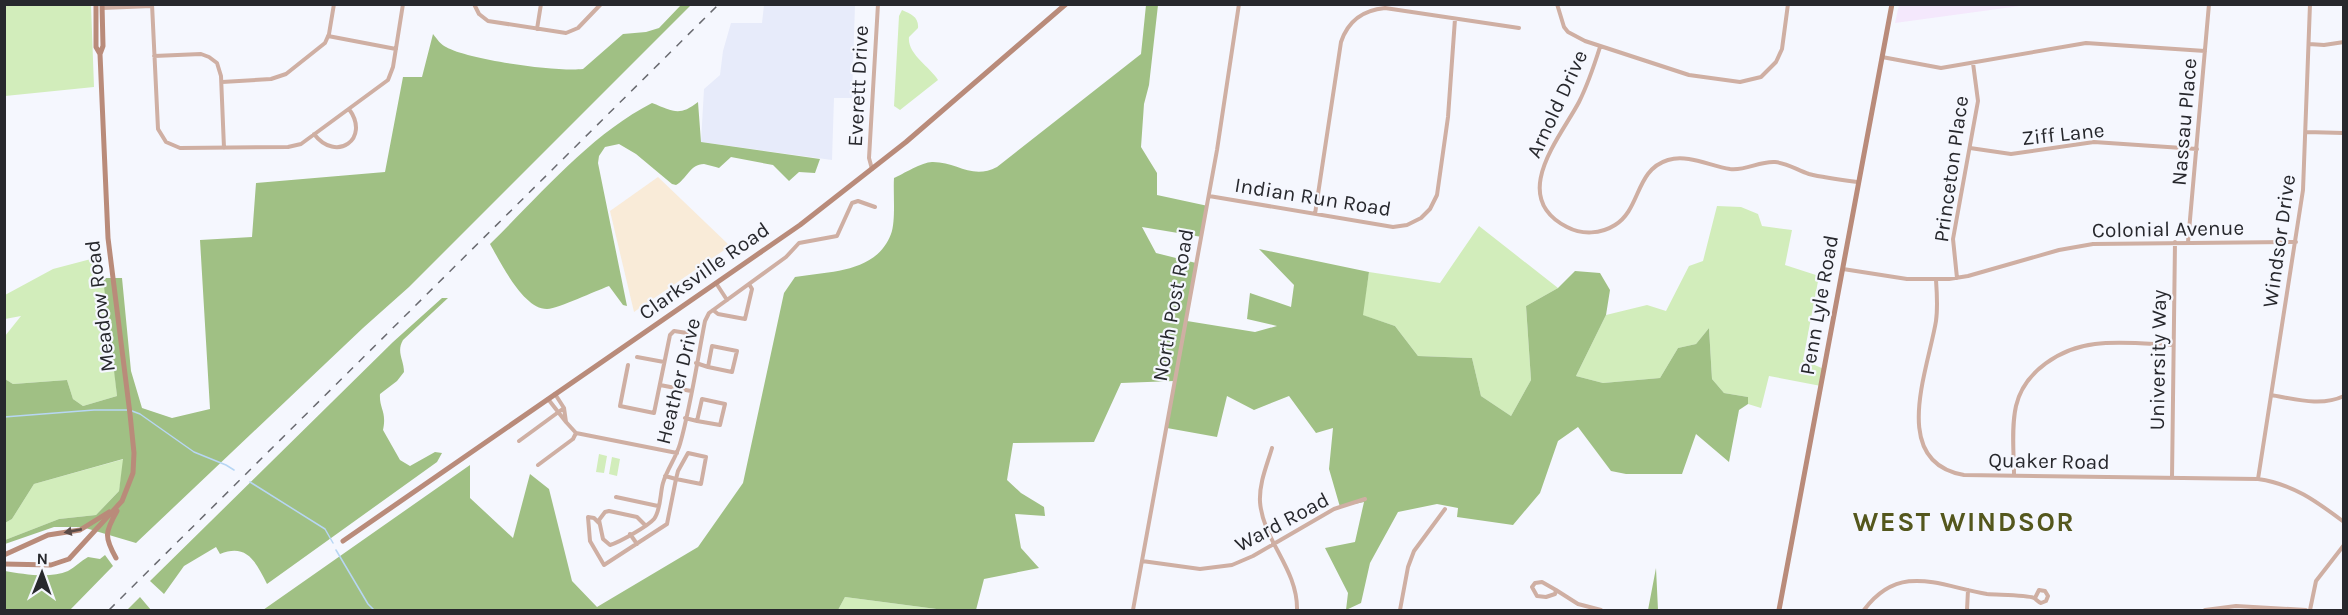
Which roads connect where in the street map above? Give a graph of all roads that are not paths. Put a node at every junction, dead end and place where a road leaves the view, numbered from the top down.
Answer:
1 (334, 4) edge
2 (403, 4) edge
3 (474, 4) edge
4 (542, 4) edge
5 (601, 4) edge
6 (878, 4) edge
7 (1066, 4) edge
8 (1239, 4) edge
9 (1557, 4) edge
10 (1788, 4) edge
11 (1892, 4) edge
12 (2209, 4) edge
13 (2310, 4) edge
14 (152, 5) edge
15 (99, 6) edge
16 (1455, 19) junction
17 (1519, 28) dead end
18 (537, 29) junction
19 (328, 36) junction
20 (2343, 42) edge
21 (2309, 44) junction
22 (1600, 47) junction
23 (396, 49) junction
24 (2205, 51) junction
25 (154, 56) junction
26 (1882, 57) junction
27 (1973, 63) junction
28 (222, 82) junction
29 (349, 109) junction
30 (2306, 132) junction
31 (2343, 133) edge
32 (315, 134) junction
33 (224, 147) junction
34 (1970, 148) junction
35 (2197, 149) junction
36 (872, 169) junction
37 (1858, 182) junction
38 (1209, 196) junction
39 (874, 207) dead end
40 (1315, 214) junction
41 (2175, 242) junction
42 (2188, 242) junction
43 (2296, 242) junction
44 (1843, 269) junction
45 (1958, 278) junction
46 (1936, 280) junction
47 (716, 283) junction
48 (749, 284) junction
49 (727, 300) junction
50 (713, 309) junction
51 (687, 333) dead end
52 (2174, 345) junction
53 (637, 357) dead end
54 (664, 362) junction
55 (696, 363) junction
56 (628, 365) dead end
57 (708, 367) junction
58 (660, 385) junction
59 (691, 391) junction
60 (555, 394) junction
61 (2271, 395) junction
62 (2343, 396) edge
63 (548, 398) junction
64 (564, 408) junction
65 (557, 412) junction
66 (686, 418) junction
67 (697, 421) junction
68 (566, 422) junction
69 (576, 433) junction
70 (519, 441) dead end
71 (1272, 448) dead end
72 (677, 453) junction
73 (538, 465) dead end
74 (2014, 475) junction
75 (665, 476) junction
76 (676, 478) junction
77 (2172, 478) junction
78 (2258, 479) junction
79 (616, 497) dead end
80 (1365, 499) dead end
81 (122, 501) junction
82 (658, 506) junction
83 (1445, 509) dead end
84 (2343, 522) edge
85 (599, 523) junction
86 (645, 525) junction
87 (630, 534) junction
88 (343, 541) dead end
89 (1275, 543) junction
90 (637, 544) junction
91 (2343, 545) edge
92 (4, 555) edge
93 (116, 558) dead end
94 (1142, 561) junction
95 (4, 564) edge
96 (1556, 590) junction
97 (1968, 590) junction
98 (2034, 598) dead end
99 (1132, 610) edge
100 (1297, 610) edge
101 (1400, 610) edge
102 (1601, 610) edge
103 (1779, 610) edge
104 (1864, 610) edge
105 (1967, 610) edge
106 (2205, 610) edge
107 (2306, 610) edge
108 (2310, 610) edge

1 - 19 street
2 - 23 street
3 - 18 street
4 - 18 street
5 - 18 street
6 - 36 street, Everett Drive
7 - 36 street, Clarksville Road
8 - 38 street, North Post Road
9 - 22 street
10 - 22 street
11 - 26 street, Penn Lyle Road
12 - 24 street, Nassau Place
13 - 21 street, Windsor Drive
14 - 15 street
14 - 25 street
15 - 81 street, Meadow Road
16 - 17 street
16 - 40 street
16 - 40 street, Indian Run Road
19 - 23 street
19 - 28 street
20 - 21 street
21 - 30 street, Windsor Drive
22 - 37 street, Arnold Drive
23 - 29 street
24 - 27 street
24 - 35 street, Nassau Place
25 - 28 street
25 - 33 street
26 - 27 street
26 - 37 street, Penn Lyle Road
27 - 34 street, Princeton Place
28 - 33 street
29 - 32 street
29 - 32 street
30 - 31 street
30 - 43 street, Windsor Drive
32 - 33 street
34 - 35 street, Ziff Lane
34 - 45 street, Princeton Place
35 - 42 street, Nassau Place
36 - 47 street, Clarksville Road
37 - 44 street, Penn Lyle Road
38 - 40 street, Indian Run Road
38 - 94 street, North Post Road
39 - 48 street
41 - 42 street, Colonial Avenue
41 - 45 street, Colonial Avenue
41 - 52 street, University Way
42 - 43 street, Colonial Avenue
43 - 61 street, Windsor Drive
44 - 46 street, Colonial Avenue
44 - 103 street, Penn Lyle Road
45 - 46 street, Colonial Avenue
46 - 74 street, Quaker Road
47 - 49 street, Heather Drive
47 - 60 street, Clarksville Road
48 - 49 street
48 - 50 street
49 - 50 street, Heather Drive
50 - 55 street, Heather Drive
51 - 54 street
52 - 74 street
52 - 77 street, University Way
53 - 54 street
54 - 58 street
55 - 57 street
55 - 59 street, Heather Drive
56 - 58 street
57 - 57 street
58 - 59 street
59 - 66 street, Heather Drive
60 - 63 street, Clarksville Road
60 - 64 street
61 - 62 street
61 - 78 street, Windsor Drive
63 - 65 street
63 - 88 street, Clarksville Road
64 - 65 street
64 - 68 street
65 - 68 street
65 - 70 street
66 - 67 street
66 - 72 street, Heather Drive
67 - 67 street
68 - 69 street
69 - 72 street
69 - 73 street
71 - 89 street
72 - 75 street, Heather Drive
74 - 77 street, Quaker Road
75 - 76 street
75 - 82 street, Heather Drive
76 - 76 street
76 - 90 street
77 - 78 street, Quaker Road
78 - 84 street, Quaker Road
79 - 82 street
80 - 89 street, Ward Road
81 -> 92 street
81 - 93 street
81 - 95 street, Meadow Road
82 - 86 street, Heather Drive
83 - 101 street
85 - 86 street
85 - 87 street, Heather Drive
85 - 90 street
86 - 87 street, Heather Drive
87 - 90 street
89 - 94 street, Ward Road
89 - 100 street
91 - 108 street
94 - 99 street, North Post Road
96 - 96 street
96 - 102 street
97 - 98 street
97 - 104 street
97 - 105 street
106 - 107 street

